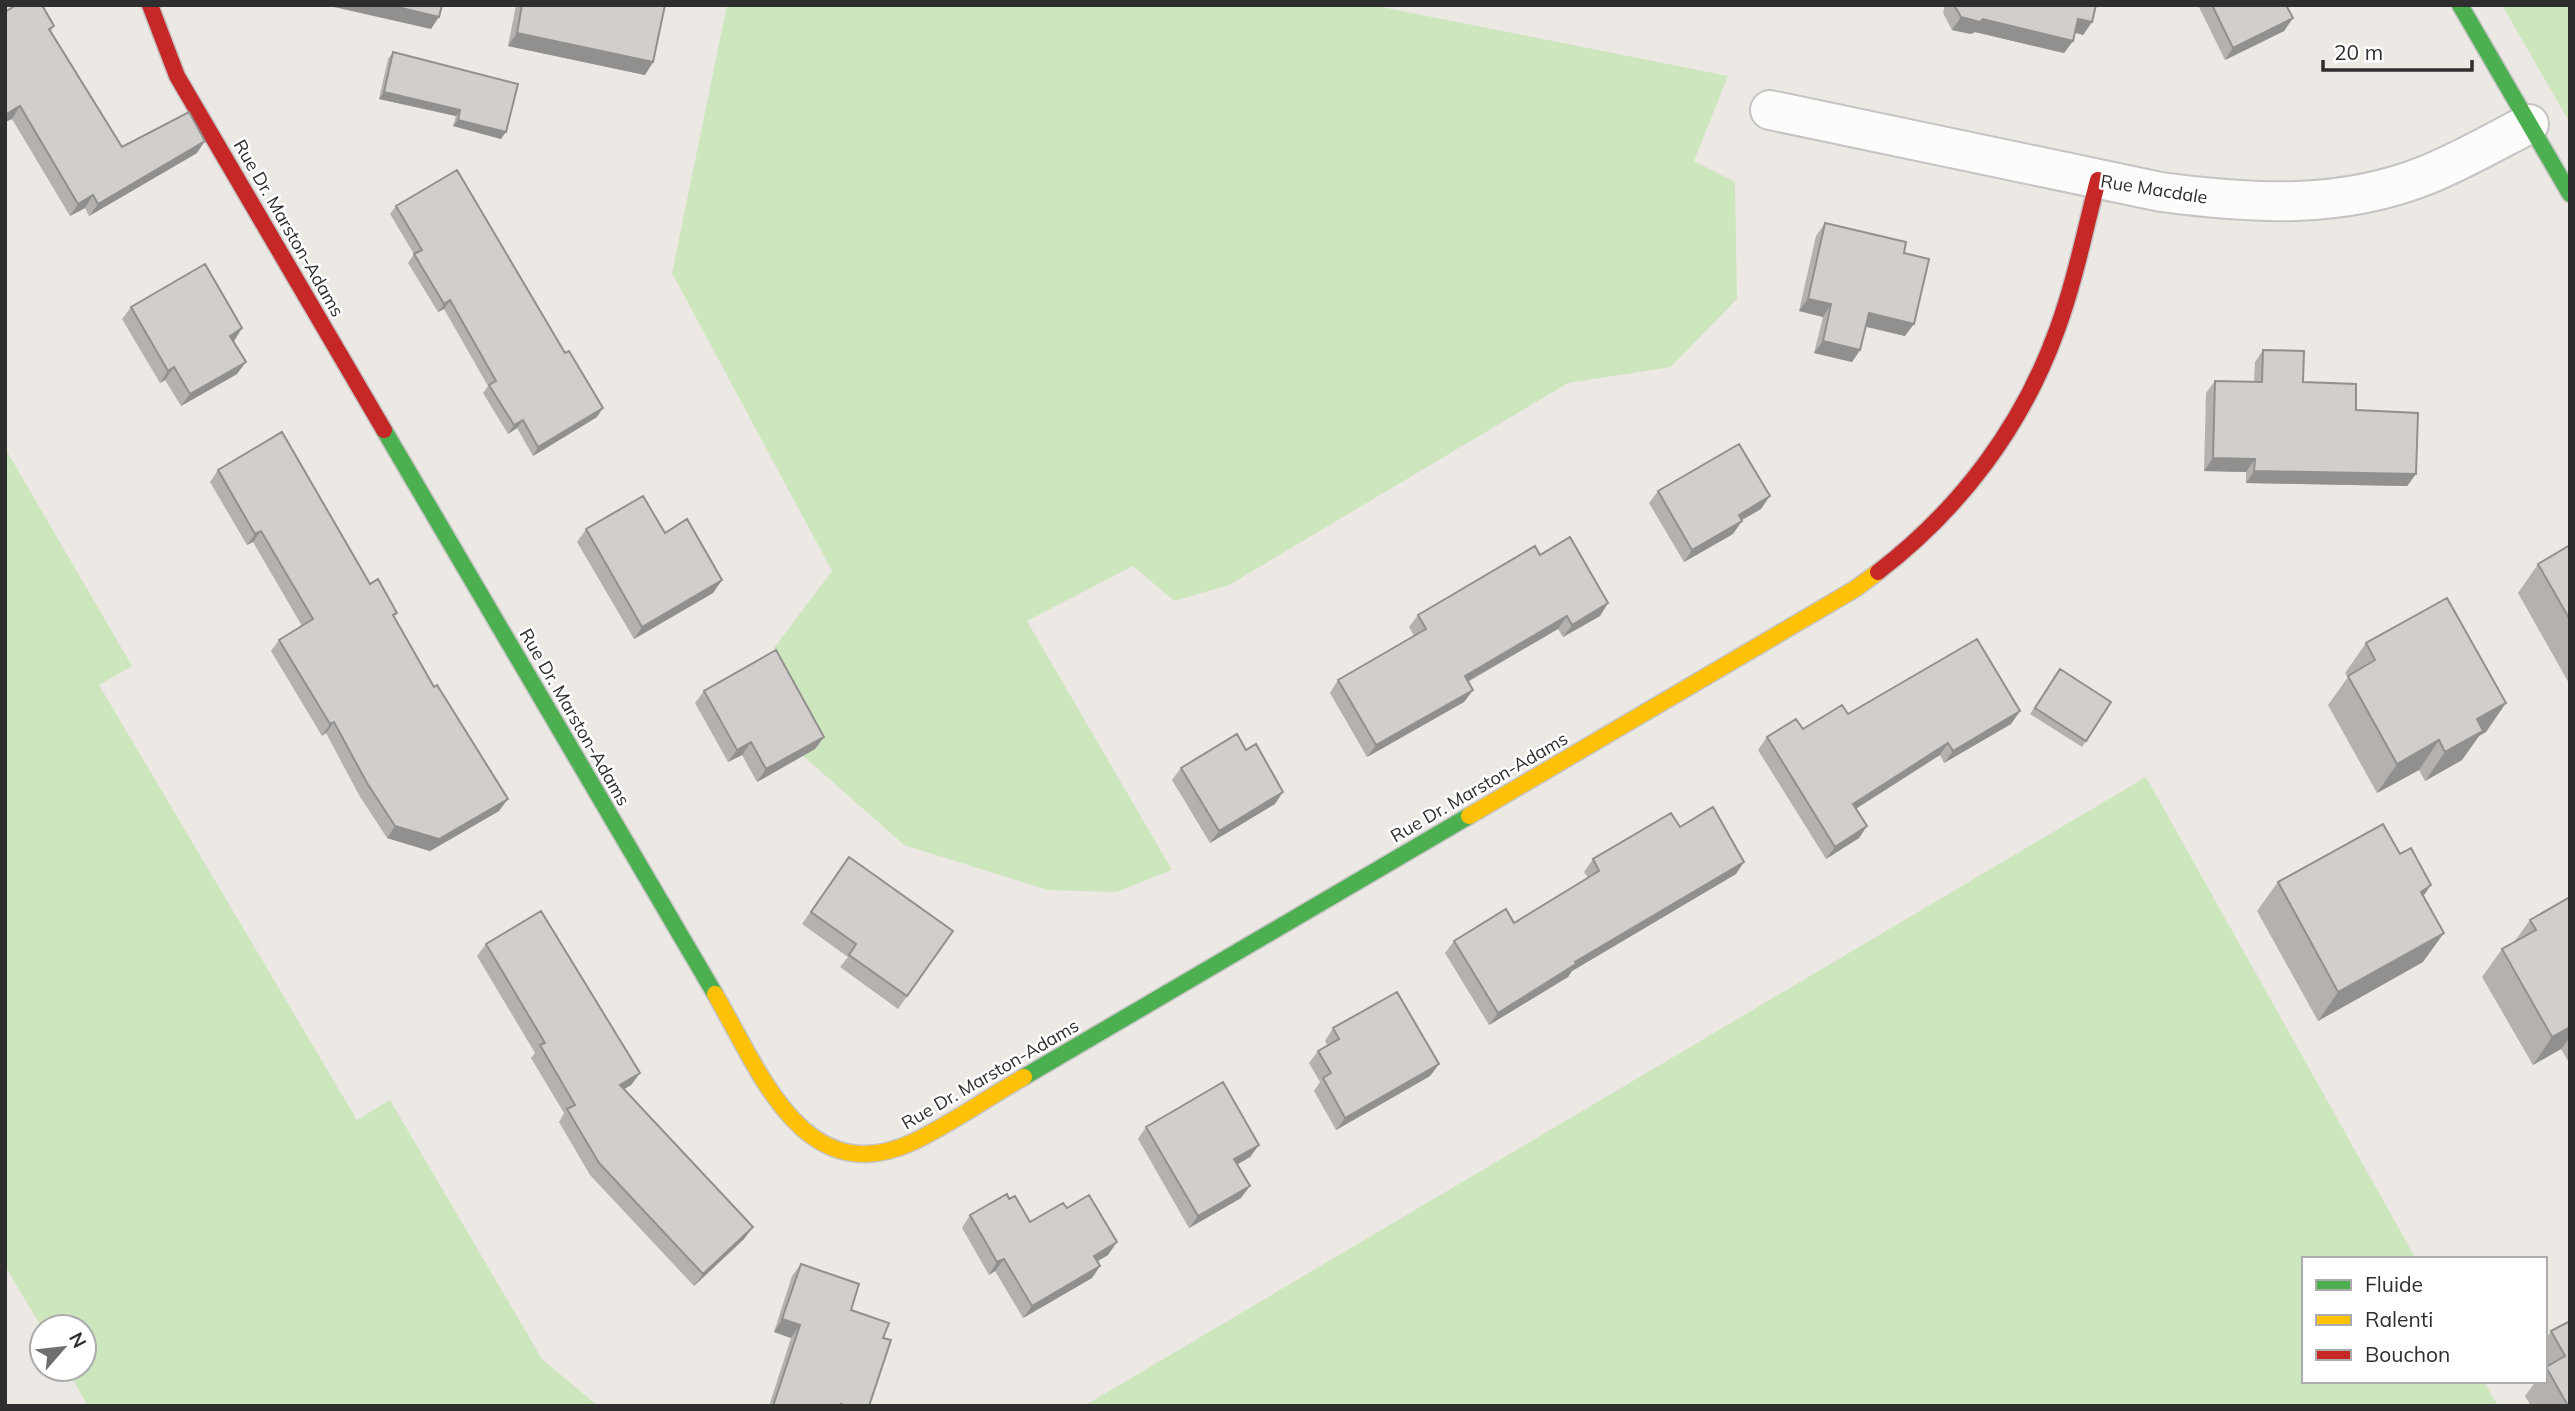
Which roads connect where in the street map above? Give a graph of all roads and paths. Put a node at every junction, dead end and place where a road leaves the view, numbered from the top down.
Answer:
1 (150, 5) edge
2 (2460, 5) edge
3 (1770, 110) dead end
4 (2529, 124) junction
5 (2098, 180) junction
6 (2570, 194) edge

1 - 5 street, Rue Dr. Marston-Adams
2 - 4 street
3 - 5 street, Rue Macdale
4 - 5 street, Rue Macdale
4 - 6 street

